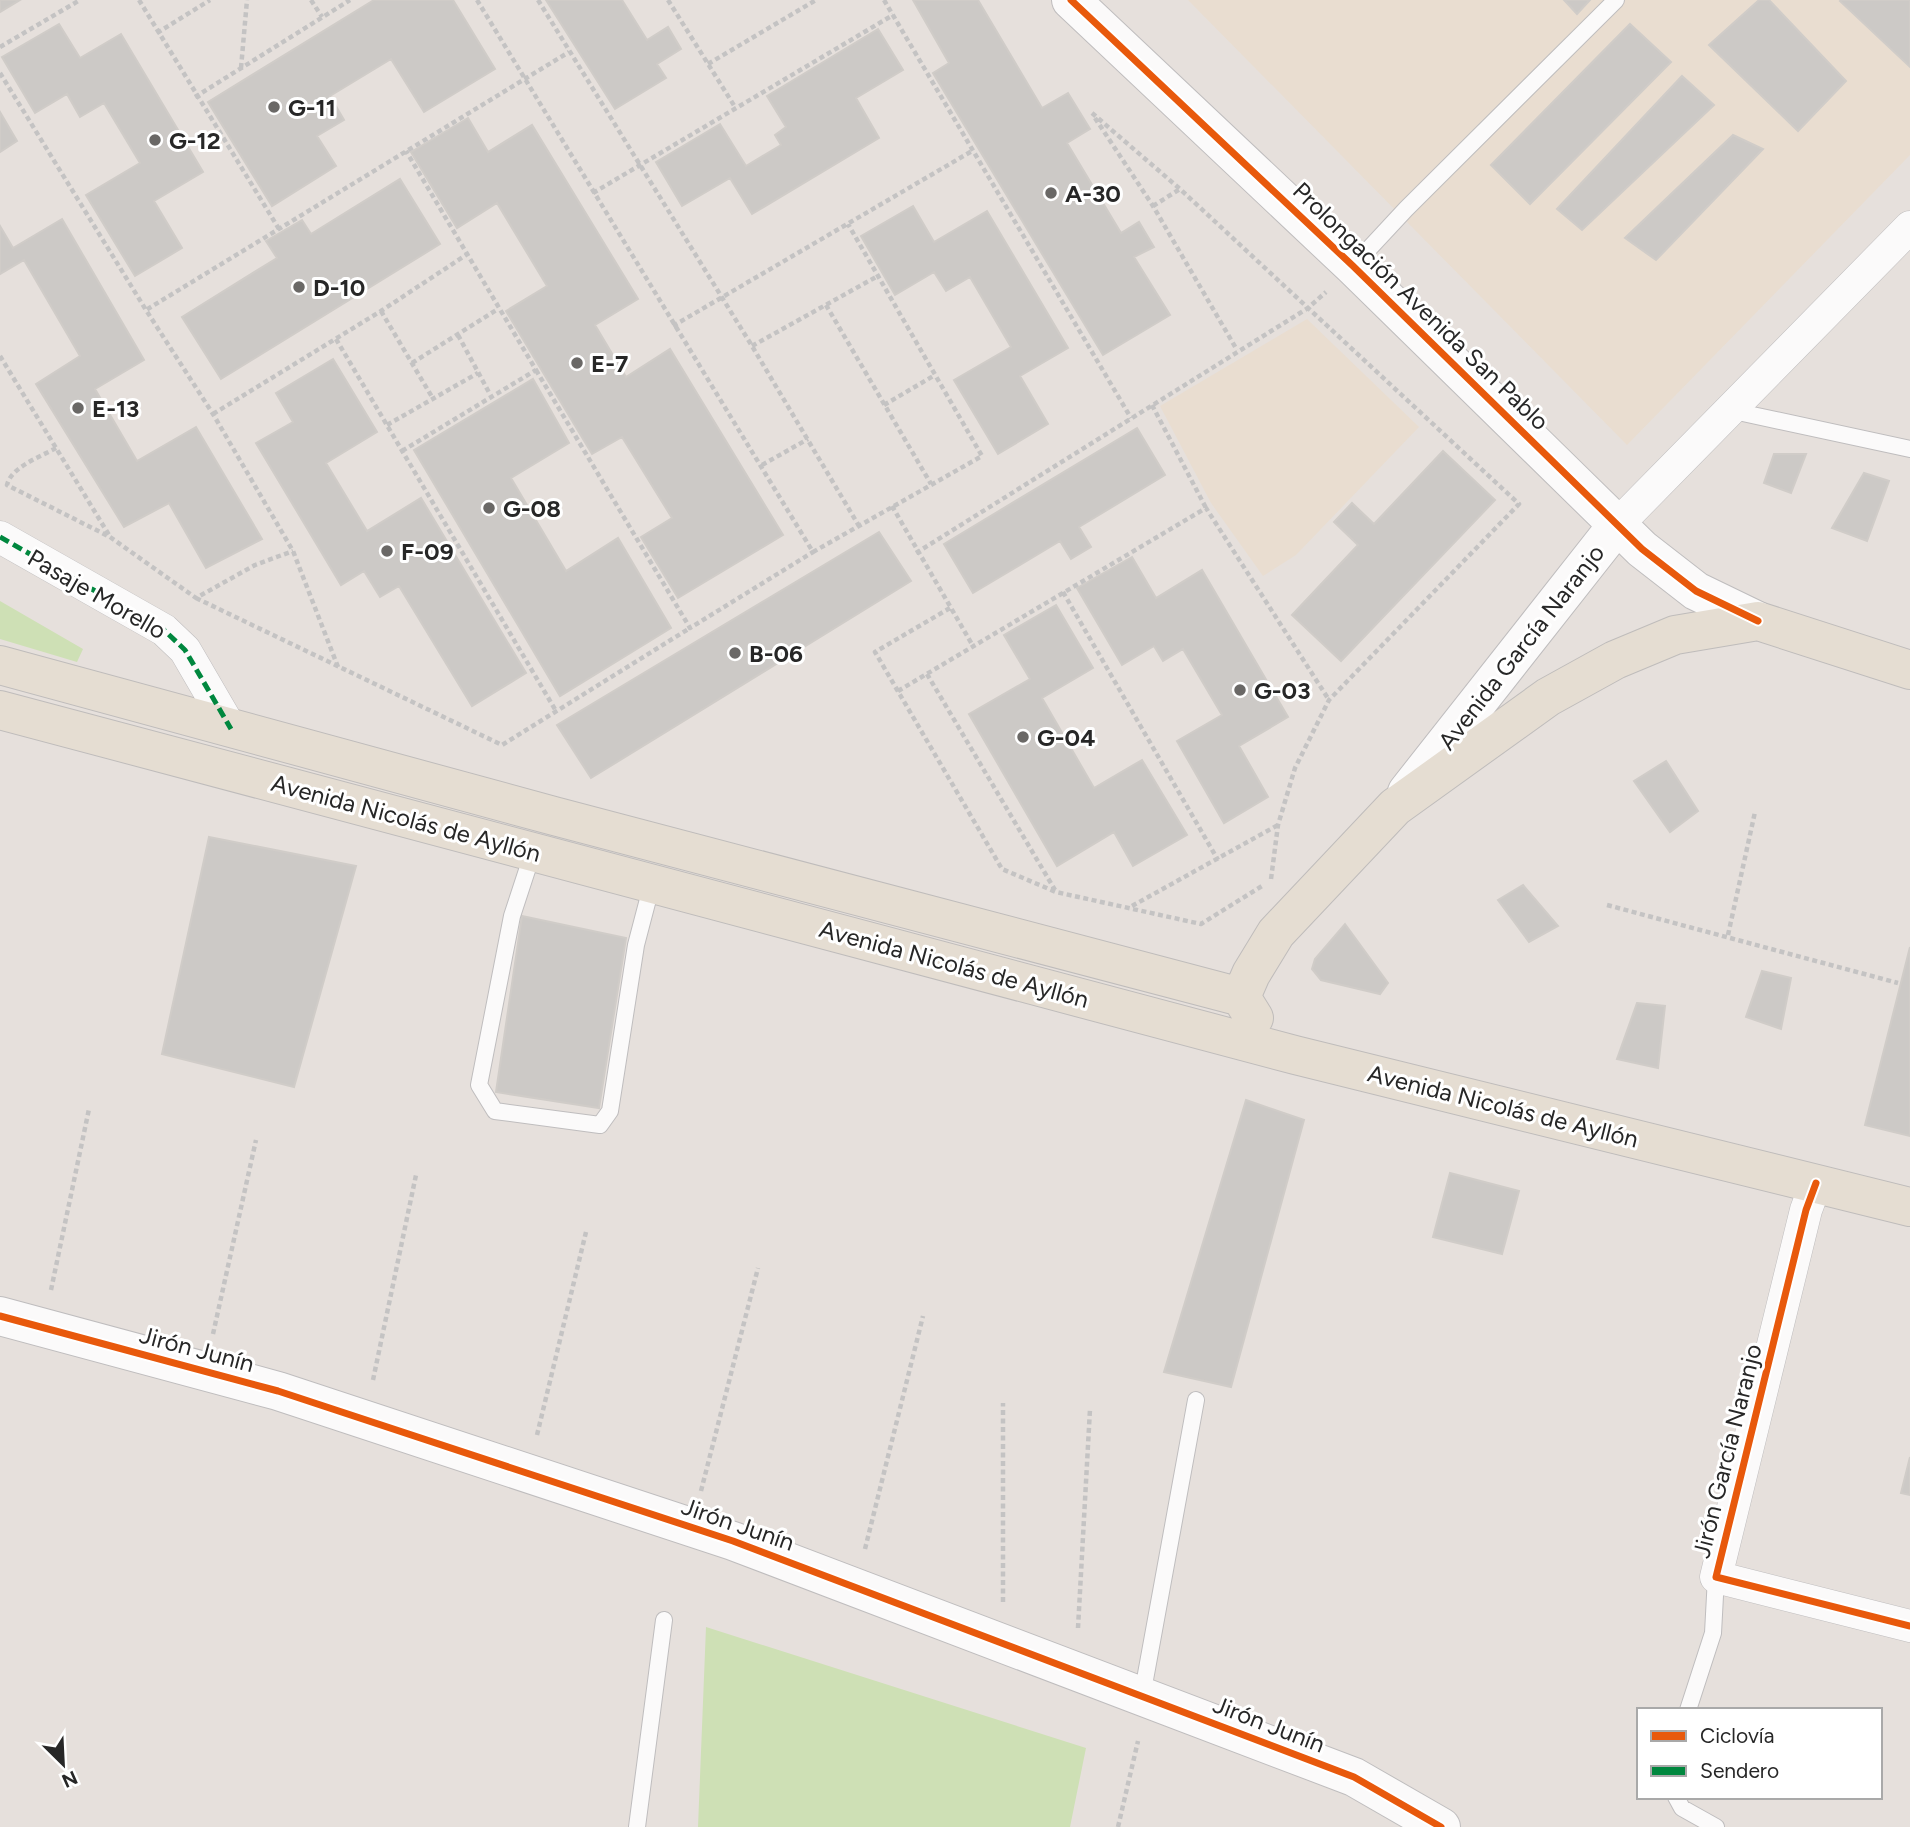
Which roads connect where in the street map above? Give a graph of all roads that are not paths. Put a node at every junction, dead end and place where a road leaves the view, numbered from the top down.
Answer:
1 (1071, 0) edge
2 (1616, 0) edge
3 (1910, 227) edge
4 (1353, 266) junction
5 (1729, 410) junction
6 (1910, 449) edge
7 (1618, 524) junction
8 (0, 537) edge
9 (1758, 621) junction
10 (0, 665) edge
11 (1910, 670) edge
12 (0, 710) edge
13 (231, 729) junction
14 (1395, 807) junction
15 (533, 852) junction
16 (652, 884) junction
17 (1241, 996) junction
18 (1295, 1055) junction
19 (1816, 1183) junction
20 (1910, 1207) edge
21 (0, 1316) edge
22 (1196, 1399) dead end
23 (1716, 1577) junction
24 (664, 1619) dead end
25 (1910, 1626) edge
26 (1142, 1696) junction
27 (1689, 1708) edge
28 (1677, 1799) edge
29 (637, 1827) edge
30 (1441, 1827) edge
31 (1716, 1827) edge

1 - 4 street, Prolongación Avenida San Pablo
2 - 4 lane
3 - 5 street, Avenida García Naranjo
4 - 7 street, Prolongación Avenida San Pablo
5 - 6 lane
5 - 7 street, Avenida García Naranjo
7 - 9 street, Prolongación Avenida San Pablo
7 - 14 street, Avenida García Naranjo
8 - 13 street, Pasaje Morello
9 - 11 main road, Prolongación Avenida San Pablo
9 - 14 main road, Prolongación Avenida San Pablo
10 - 13 main road, Avenida Nicolás de Ayllón
12 - 15 main road, Avenida Nicolás de Ayllón
13 - 17 main road, Avenida Nicolás de Ayllón
14 - 17 main road, Avenida García Naranjo
15 - 16 main road, Avenida Nicolás de Ayllón
15 - 16 lane
16 - 18 main road, Avenida Nicolás de Ayllón
17 - 18 main road
18 - 19 main road, Avenida Nicolás de Ayllón
19 - 20 main road, Avenida Nicolás de Ayllón
19 - 23 street, Jirón García Naranjo
21 - 26 street, Jirón Junín
22 - 26 lane
23 - 25 street, Jirón García Naranjo
23 - 27 lane
24 - 29 lane
26 - 30 street, Jirón Junín
28 - 31 lane

